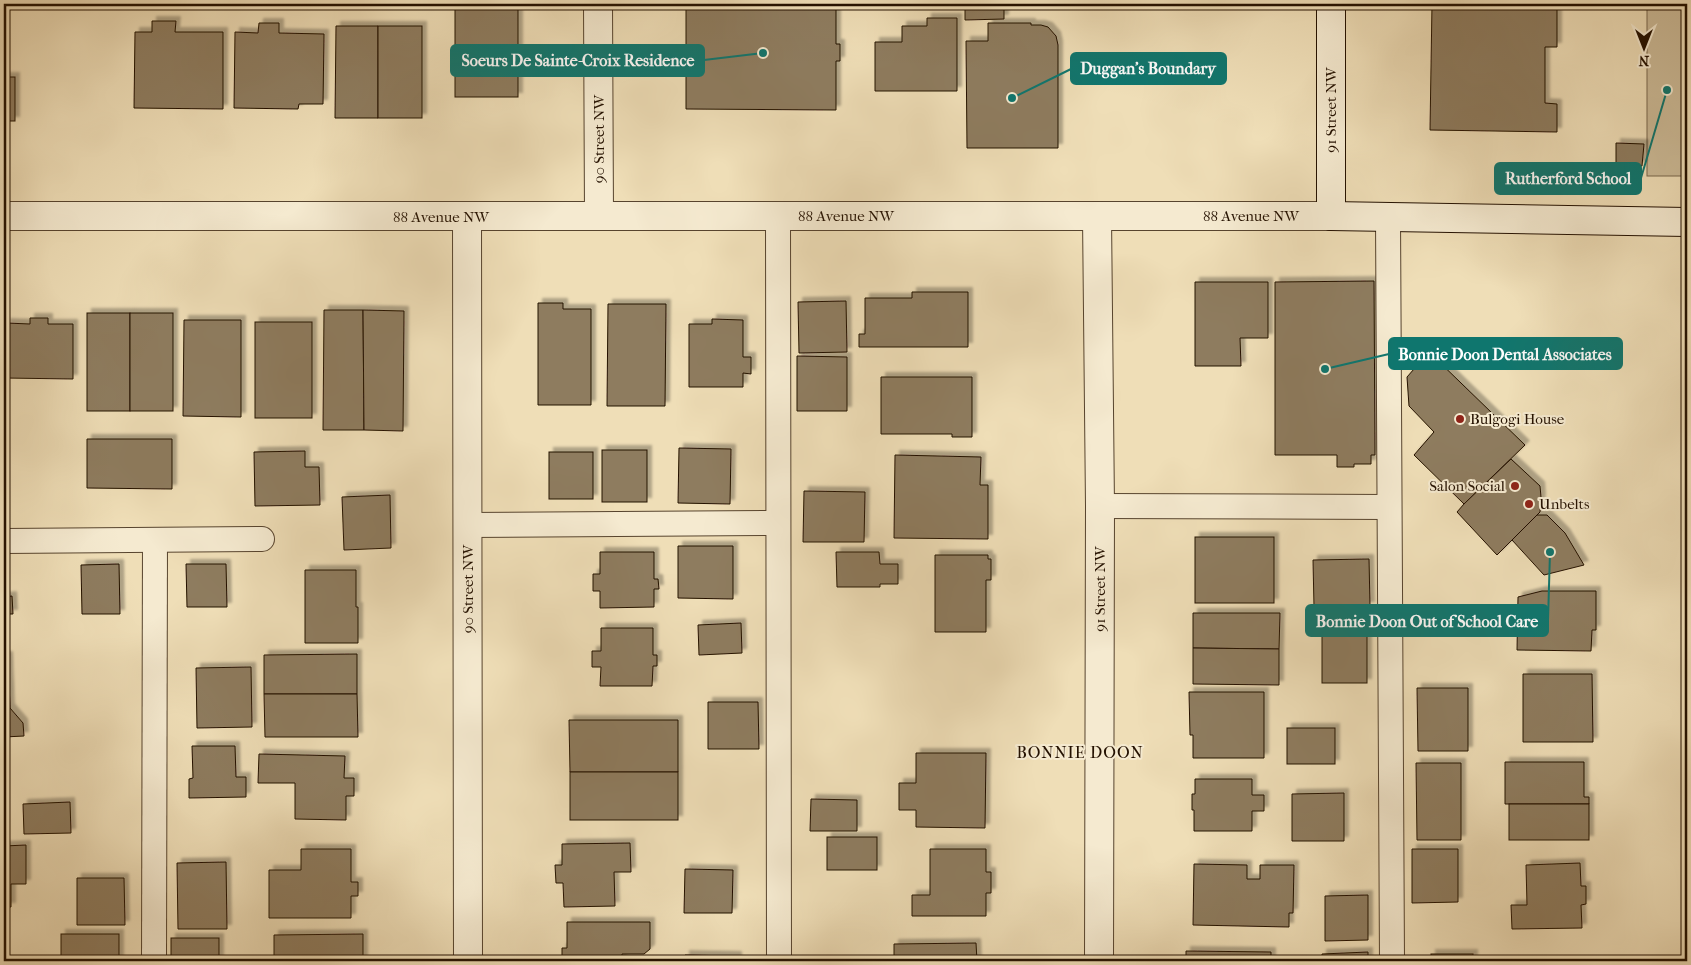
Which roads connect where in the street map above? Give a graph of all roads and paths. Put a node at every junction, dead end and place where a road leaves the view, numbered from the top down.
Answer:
1 (598, 4) edge
2 (1331, 4) edge
3 (599, 215) junction
4 (4, 216) edge
5 (778, 216) junction
6 (1098, 216) junction
7 (1331, 216) junction
8 (1388, 216) junction
9 (467, 217) junction
10 (1687, 222) edge
11 (1100, 506) junction
12 (1389, 507) junction
13 (778, 523) junction
14 (468, 525) junction
15 (262, 539) dead end
16 (155, 540) junction
17 (4, 541) edge
18 (154, 961) edge
19 (468, 961) edge
20 (779, 961) edge
21 (1099, 961) edge
22 (1392, 961) edge

1 - 3 street, 90 Street NW
2 - 7 street, 91 Street NW
3 - 5 street, 88 Avenue NW
3 - 9 street, 88 Avenue NW
4 - 9 street, 88 Avenue NW
5 - 6 street, 88 Avenue NW
5 - 13 lane
6 - 7 street, 88 Avenue NW
6 - 11 street, 91 Street NW
7 - 8 street, 88 Avenue NW
8 - 10 street, 88 Avenue NW
8 - 12 lane
9 - 14 street, 90 Street NW
11 - 12 lane
11 - 21 street, 91 Street NW
12 - 22 lane
13 - 14 lane
13 - 20 lane
14 - 19 street, 90 Street NW
15 - 16 lane
16 - 17 lane
16 - 18 lane

